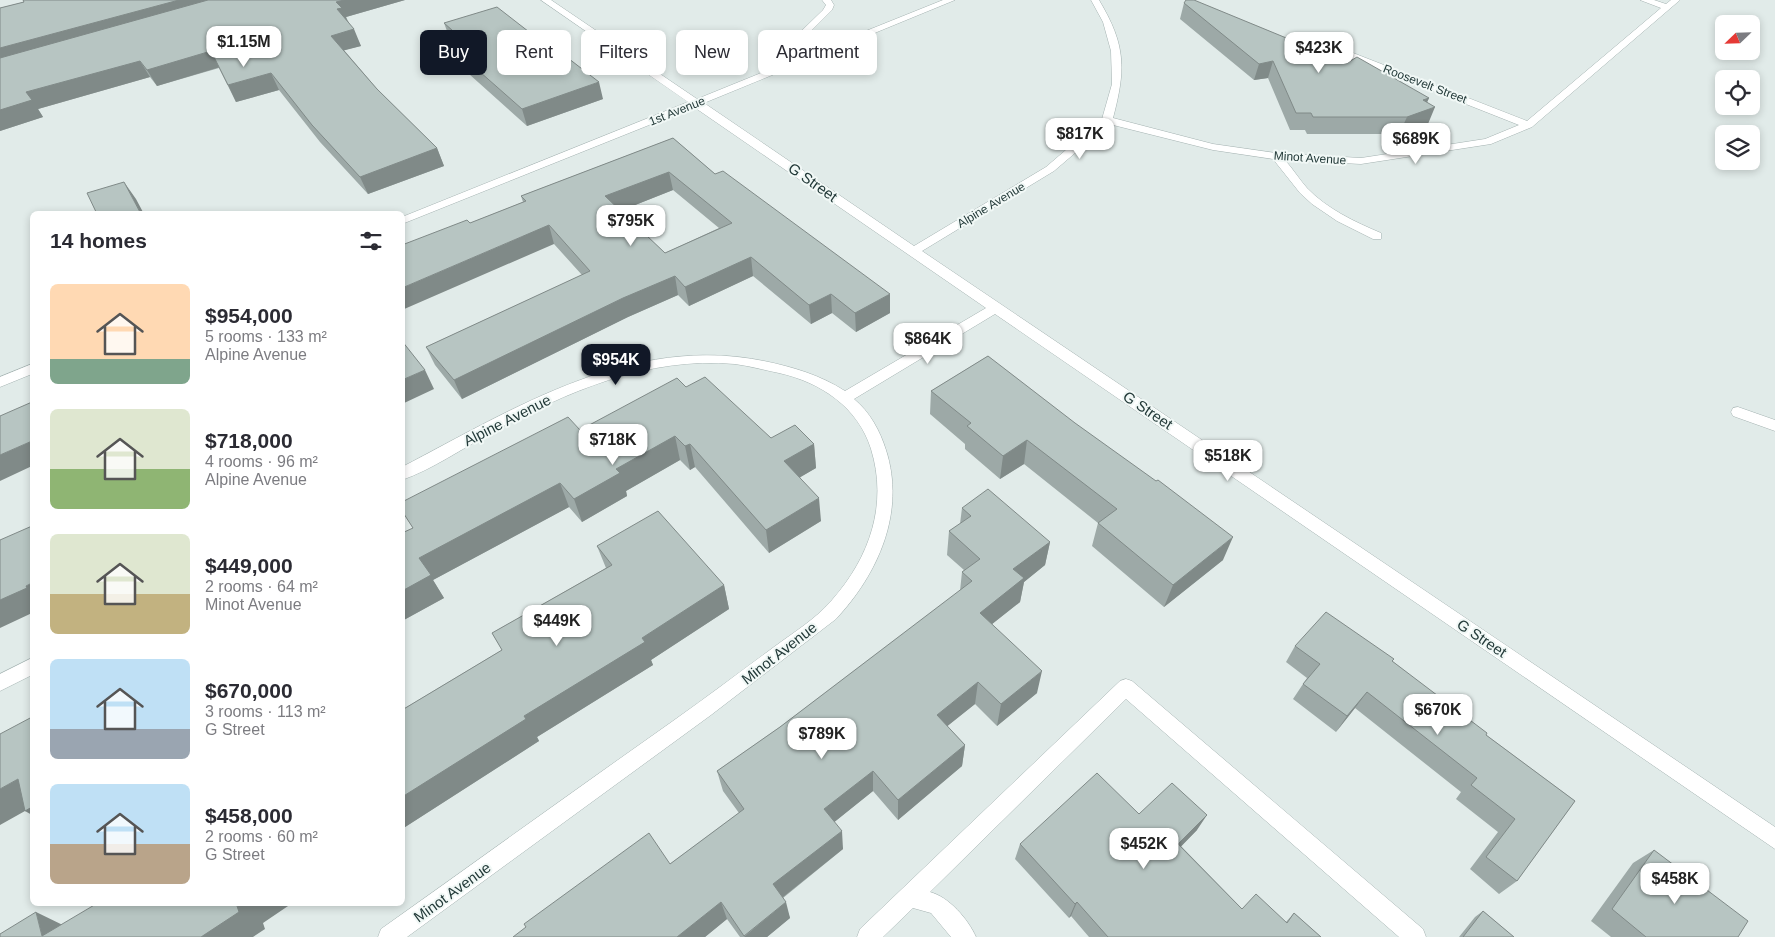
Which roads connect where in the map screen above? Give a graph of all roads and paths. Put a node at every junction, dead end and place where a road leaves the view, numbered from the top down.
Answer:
1 (545, 0) edge
2 (826, 0) edge
3 (951, 0) edge
4 (1095, 0) edge
5 (1644, 0) edge
6 (1672, 4) edge
7 (804, 30) edge
8 (877, 30) edge
9 (1322, 44) dead end
10 (764, 75) edge
11 (696, 102) junction
12 (1107, 120) junction
13 (1528, 125) junction
14 (1276, 156) junction
15 (405, 220) edge
16 (1377, 236) dead end
17 (914, 251) junction
18 (995, 308) junction
19 (30, 370) edge
20 (0, 382) edge
21 (846, 397) junction
22 (1738, 412) dead end
23 (1775, 426) edge
24 (405, 472) edge
25 (30, 667) edge
26 (0, 683) edge
27 (1775, 839) edge
28 (912, 897) junction
29 (389, 937) edge
30 (868, 937) edge
31 (965, 937) edge
32 (1416, 937) edge

1 - 11 street, G Street
2 - 7 street
3 - 8 street, 1st Avenue
4 - 12 street
5 - 6 street
6 - 13 street, Minot Avenue
9 - 13 street, Roosevelt Street
10 - 11 street, 1st Avenue
11 - 15 street, 1st Avenue
11 - 17 street, G Street
12 - 14 street, Minot Avenue
12 - 17 street, Alpine Avenue
13 - 14 street, Minot Avenue
14 - 16 street
17 - 18 street, G Street
18 - 21 street
18 - 27 street, G Street
19 - 20 street
21 - 24 street, Alpine Avenue
21 - 29 street, Minot Avenue
22 - 23 street
25 - 26 street
28 - 30 street
28 - 31 street
28 - 32 street

